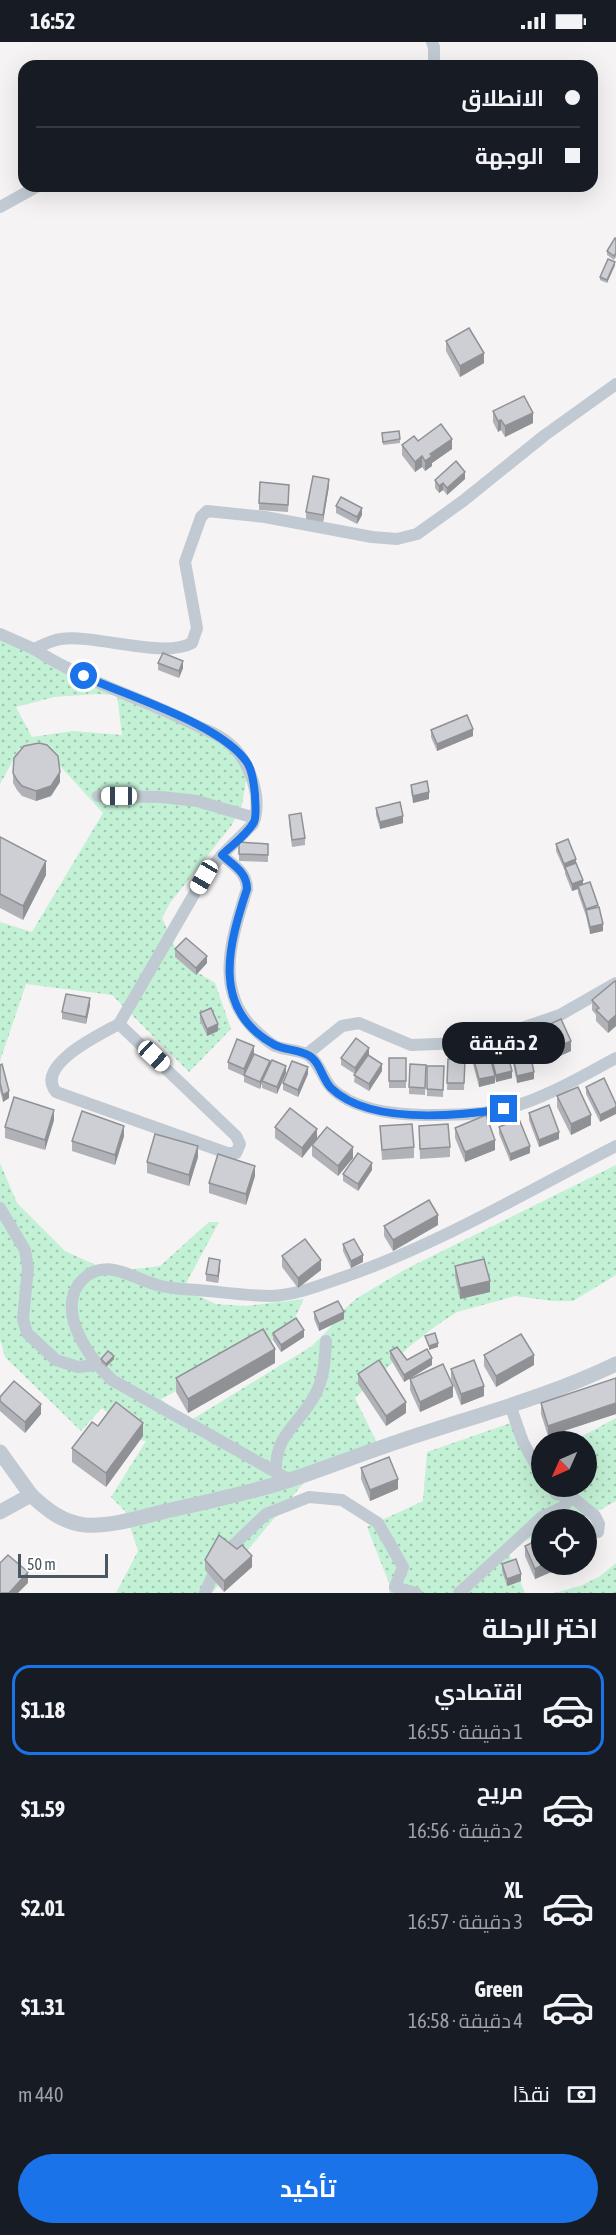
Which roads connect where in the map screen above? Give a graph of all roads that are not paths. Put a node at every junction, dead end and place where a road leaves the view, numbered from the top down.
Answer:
1 (432, 42) edge
2 (434, 60) edge
3 (27, 192) edge
4 (0, 207) edge
5 (616, 384) edge
6 (0, 634) edge
7 (34, 649) junction
8 (98, 796) dead end
9 (255, 818) junction
10 (222, 855) junction
11 (616, 983) edge
12 (119, 1024) junction
13 (307, 1054) junction
14 (616, 1058) edge
15 (616, 1146) edge
16 (0, 1208) edge
17 (326, 1341) dead end
18 (616, 1364) edge
19 (97, 1365) junction
20 (510, 1405) junction
21 (0, 1452) edge
22 (531, 1456) edge
23 (276, 1471) junction
24 (291, 1480) junction
25 (31, 1495) junction
26 (572, 1497) joint
27 (0, 1512) edge
28 (598, 1532) dead end
29 (205, 1593) edge
30 (416, 1593) edge
31 (459, 1593) edge

1 - 2 street
3 - 4 street
5 - 7 street
6 - 7 street
7 - 9 street
8 - 9 street
9 - 10 street
10 - 12 street
10 - 13 street
11 - 13 street
12 - 12 street
13 - 14 street
15 - 19 street
16 - 19 street
17 - 23 street
18 - 20 street
19 - 23 street
20 - 22 street
20 - 24 street
21 - 25 street
23 - 24 street
24 - 25 street
25 - 27 street
26 - 28 street
26 - 31 street
29 - 30 street

